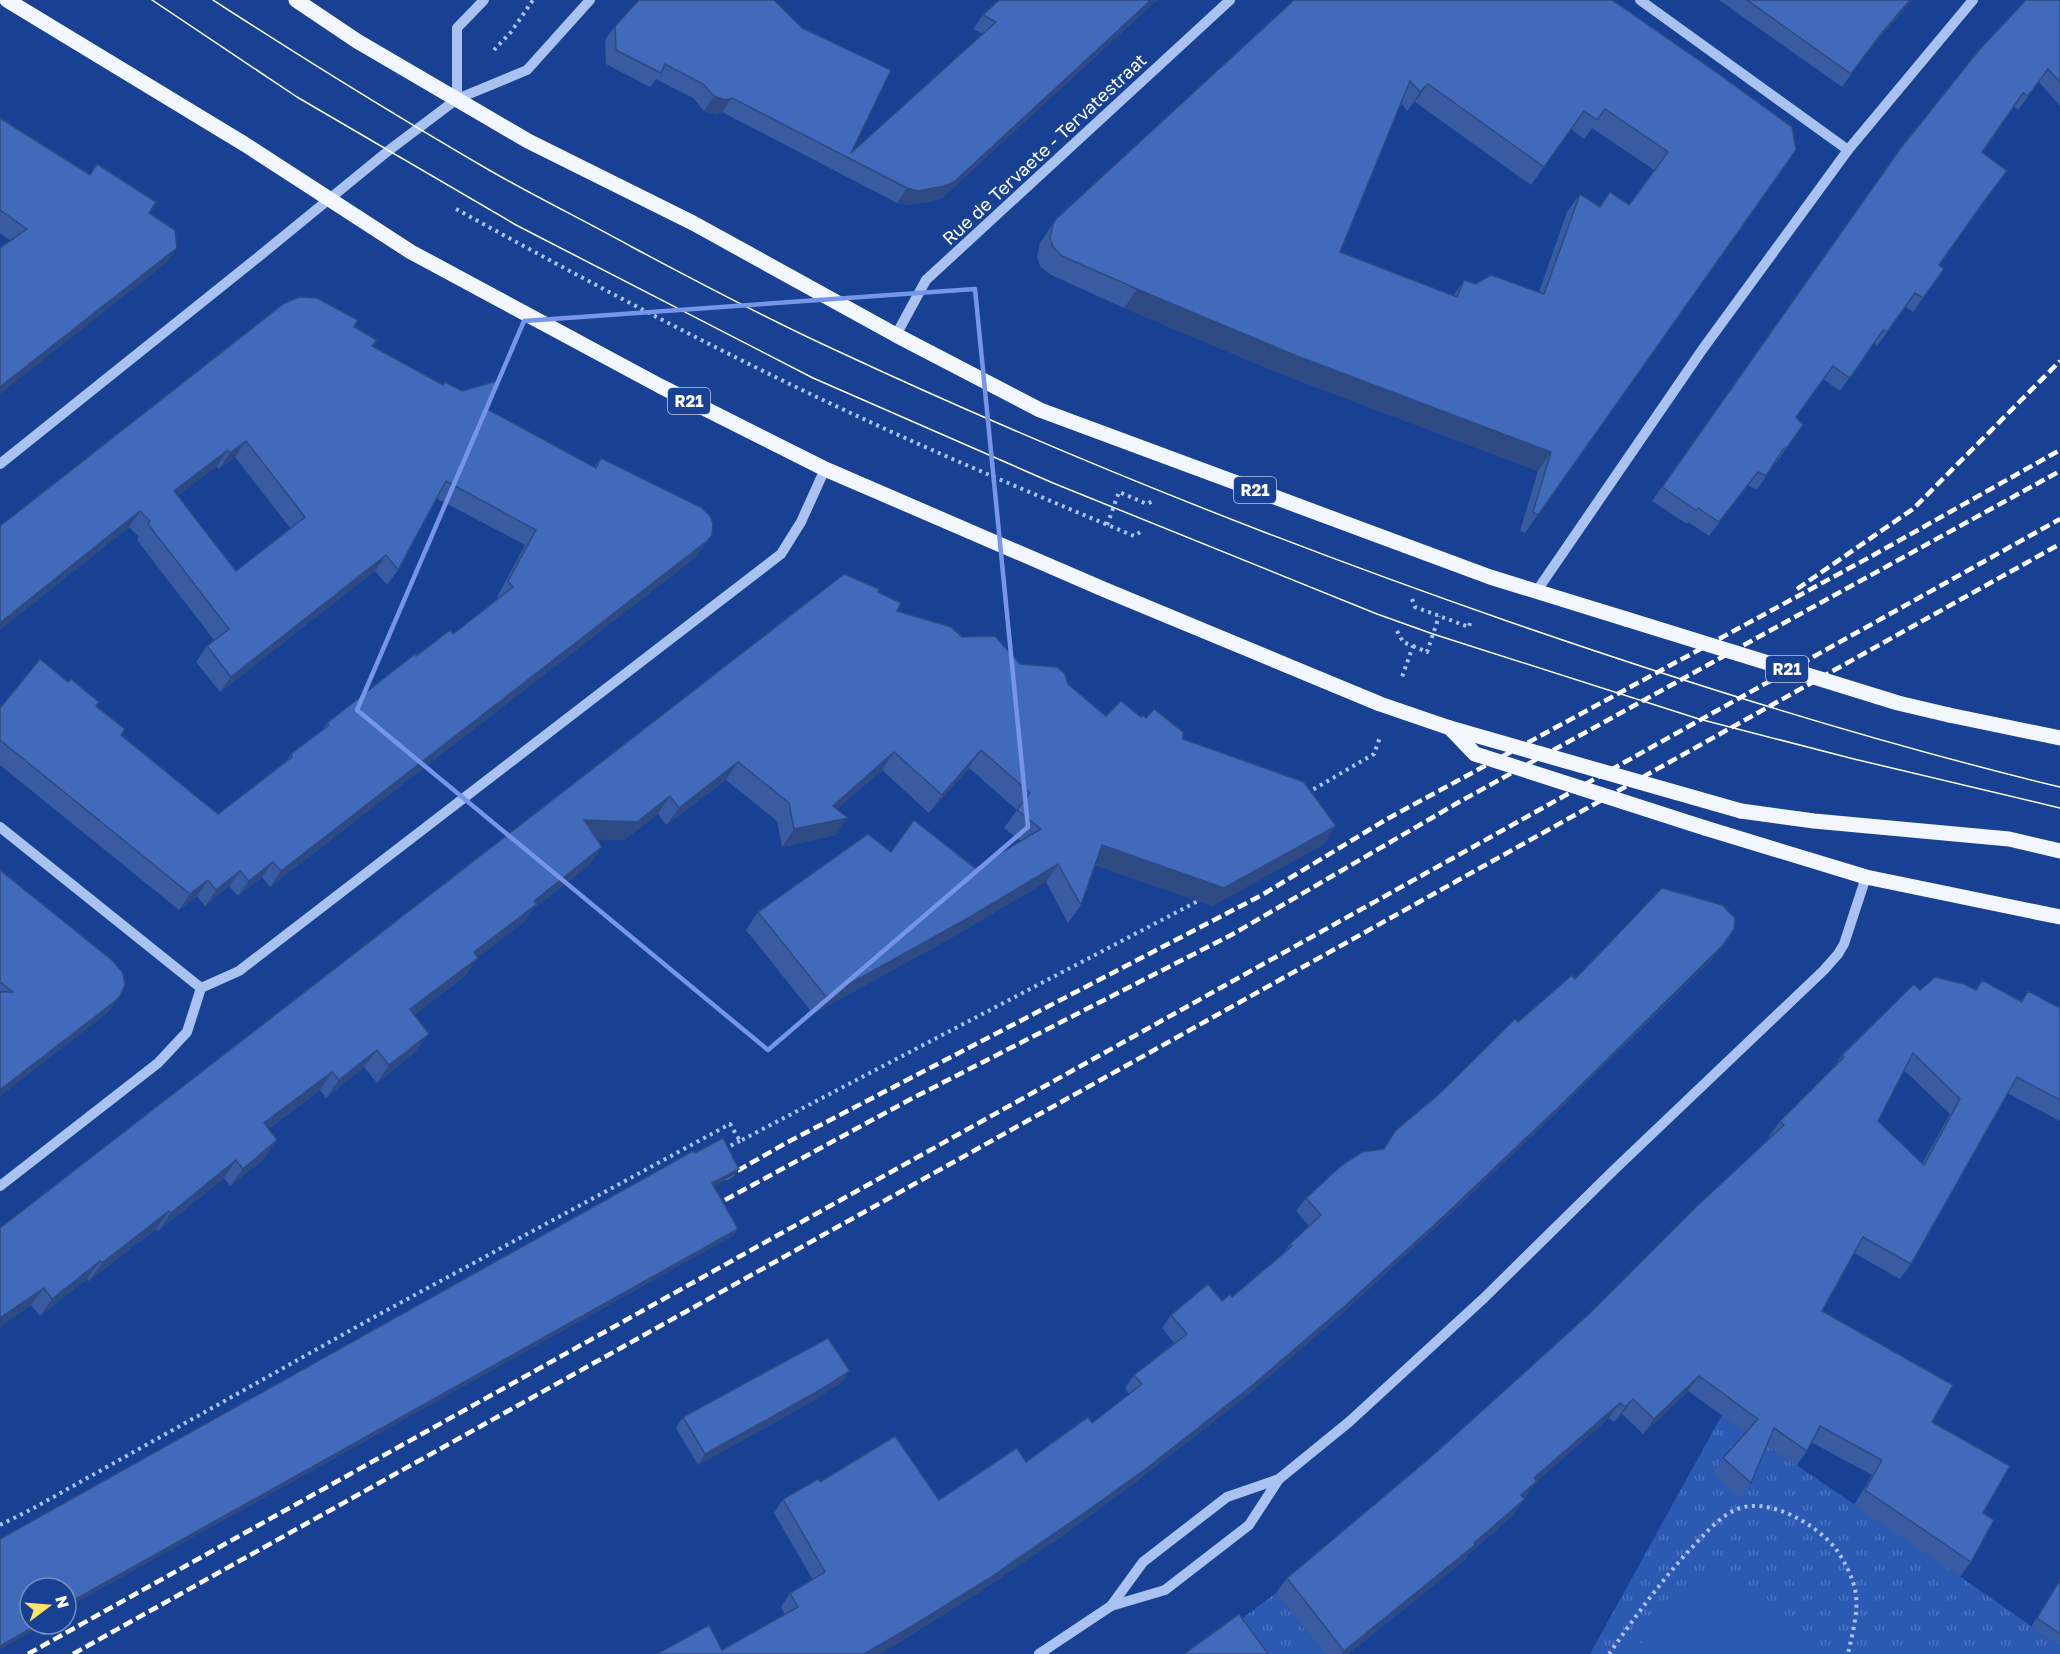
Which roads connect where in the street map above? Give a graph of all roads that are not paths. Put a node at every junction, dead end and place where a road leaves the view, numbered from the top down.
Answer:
1 (7, 0) edge
2 (296, 0) edge
3 (484, 0) edge
4 (590, 0) edge
5 (1230, 0) edge
6 (1640, 0) edge
7 (1973, 0) edge
8 (457, 99) junction
9 (1848, 150) junction
10 (329, 199) junction
11 (896, 335) junction
12 (0, 464) edge
13 (825, 469) junction
14 (1536, 592) junction
15 (1450, 728) junction
16 (2060, 738) edge
17 (0, 827) edge
18 (2060, 851) edge
19 (1866, 877) junction
20 (2060, 917) edge
21 (201, 988) junction
22 (0, 1186) edge
23 (1279, 1479) junction
24 (1111, 1606) junction
25 (1039, 1654) edge

1 - 10 main road, R21
2 - 8 main road, R21
3 - 8 street
4 - 8 street
5 - 11 street, Rue de Tervaete - Tervatestraat
6 - 9 street
7 - 9 street
8 - 10 street
8 - 11 main road, R21
9 - 14 street
10 - 12 street
10 - 13 main road, R21
11 - 14 main road, R21
13 - 15 main road, R21
13 - 21 street
14 - 16 main road, R21, bridge
15 - 18 main road, R21, bridge
15 - 19 main road, bridge
17 - 21 street
19 - 20 main road
19 - 23 street
21 - 22 street
23 - 24 street
23 - 24 street
24 - 25 street

